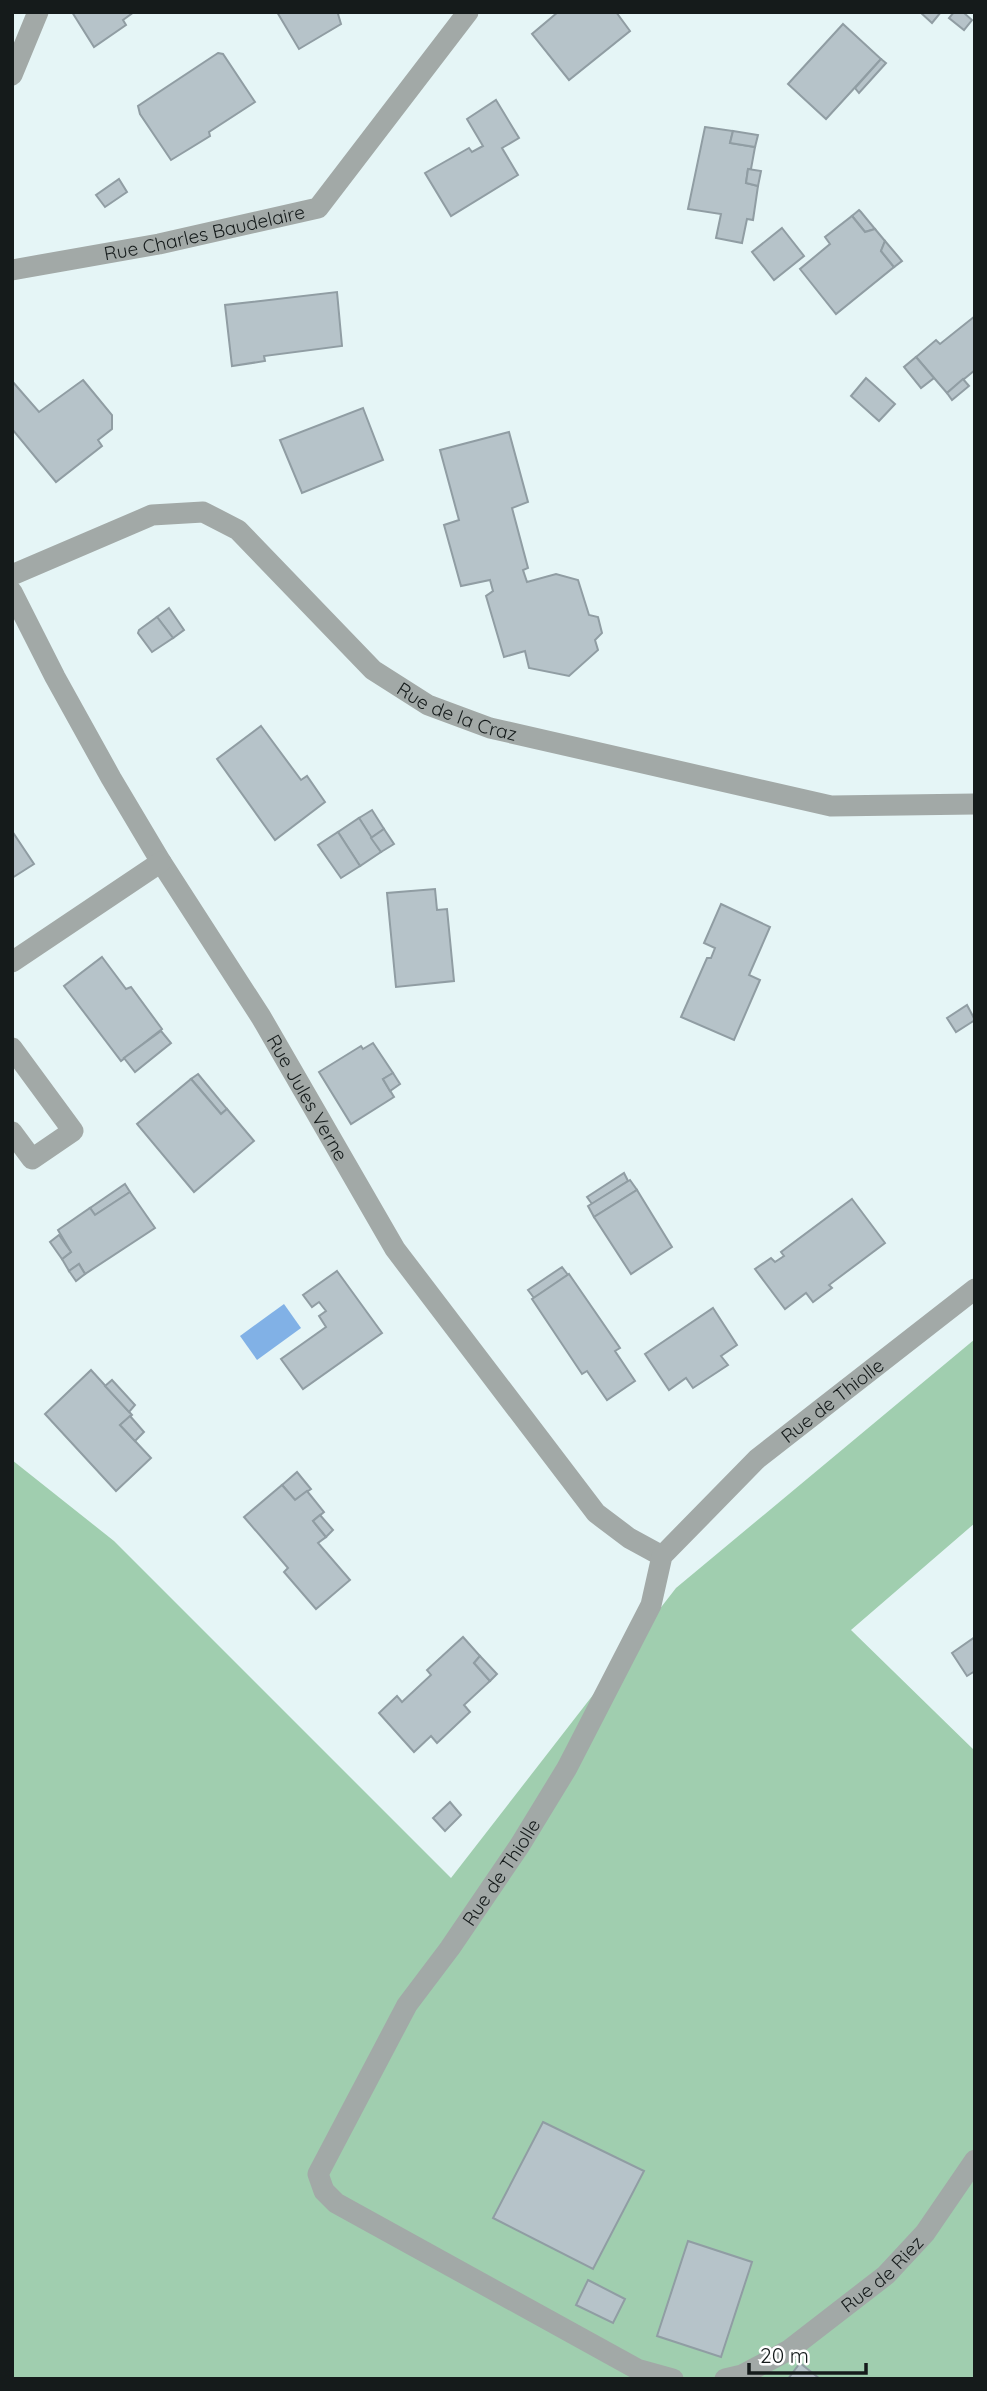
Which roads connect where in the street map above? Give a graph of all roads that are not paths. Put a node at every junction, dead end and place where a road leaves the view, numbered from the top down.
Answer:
1 (38, 12) edge
2 (468, 12) edge
3 (12, 75) edge
4 (12, 270) edge
5 (12, 575) edge
6 (12, 592) edge
7 (975, 804) edge
8 (161, 862) junction
9 (12, 962) edge
10 (12, 1048) edge
11 (12, 1132) edge
12 (975, 1289) edge
13 (662, 1556) junction
14 (975, 2160) edge
15 (673, 2379) edge
16 (725, 2379) edge

1 - 3 street
2 - 4 street, Rue Charles Baudelaire
5 - 7 street, Rue de la Craz
6 - 8 street, Rue Jules Verne
8 - 9 street
8 - 13 street, Rue Jules Verne
10 - 11 street
12 - 13 street, Rue de Thiolle
13 - 15 street, Rue de Thiolle
14 - 16 street, Rue de Riez

